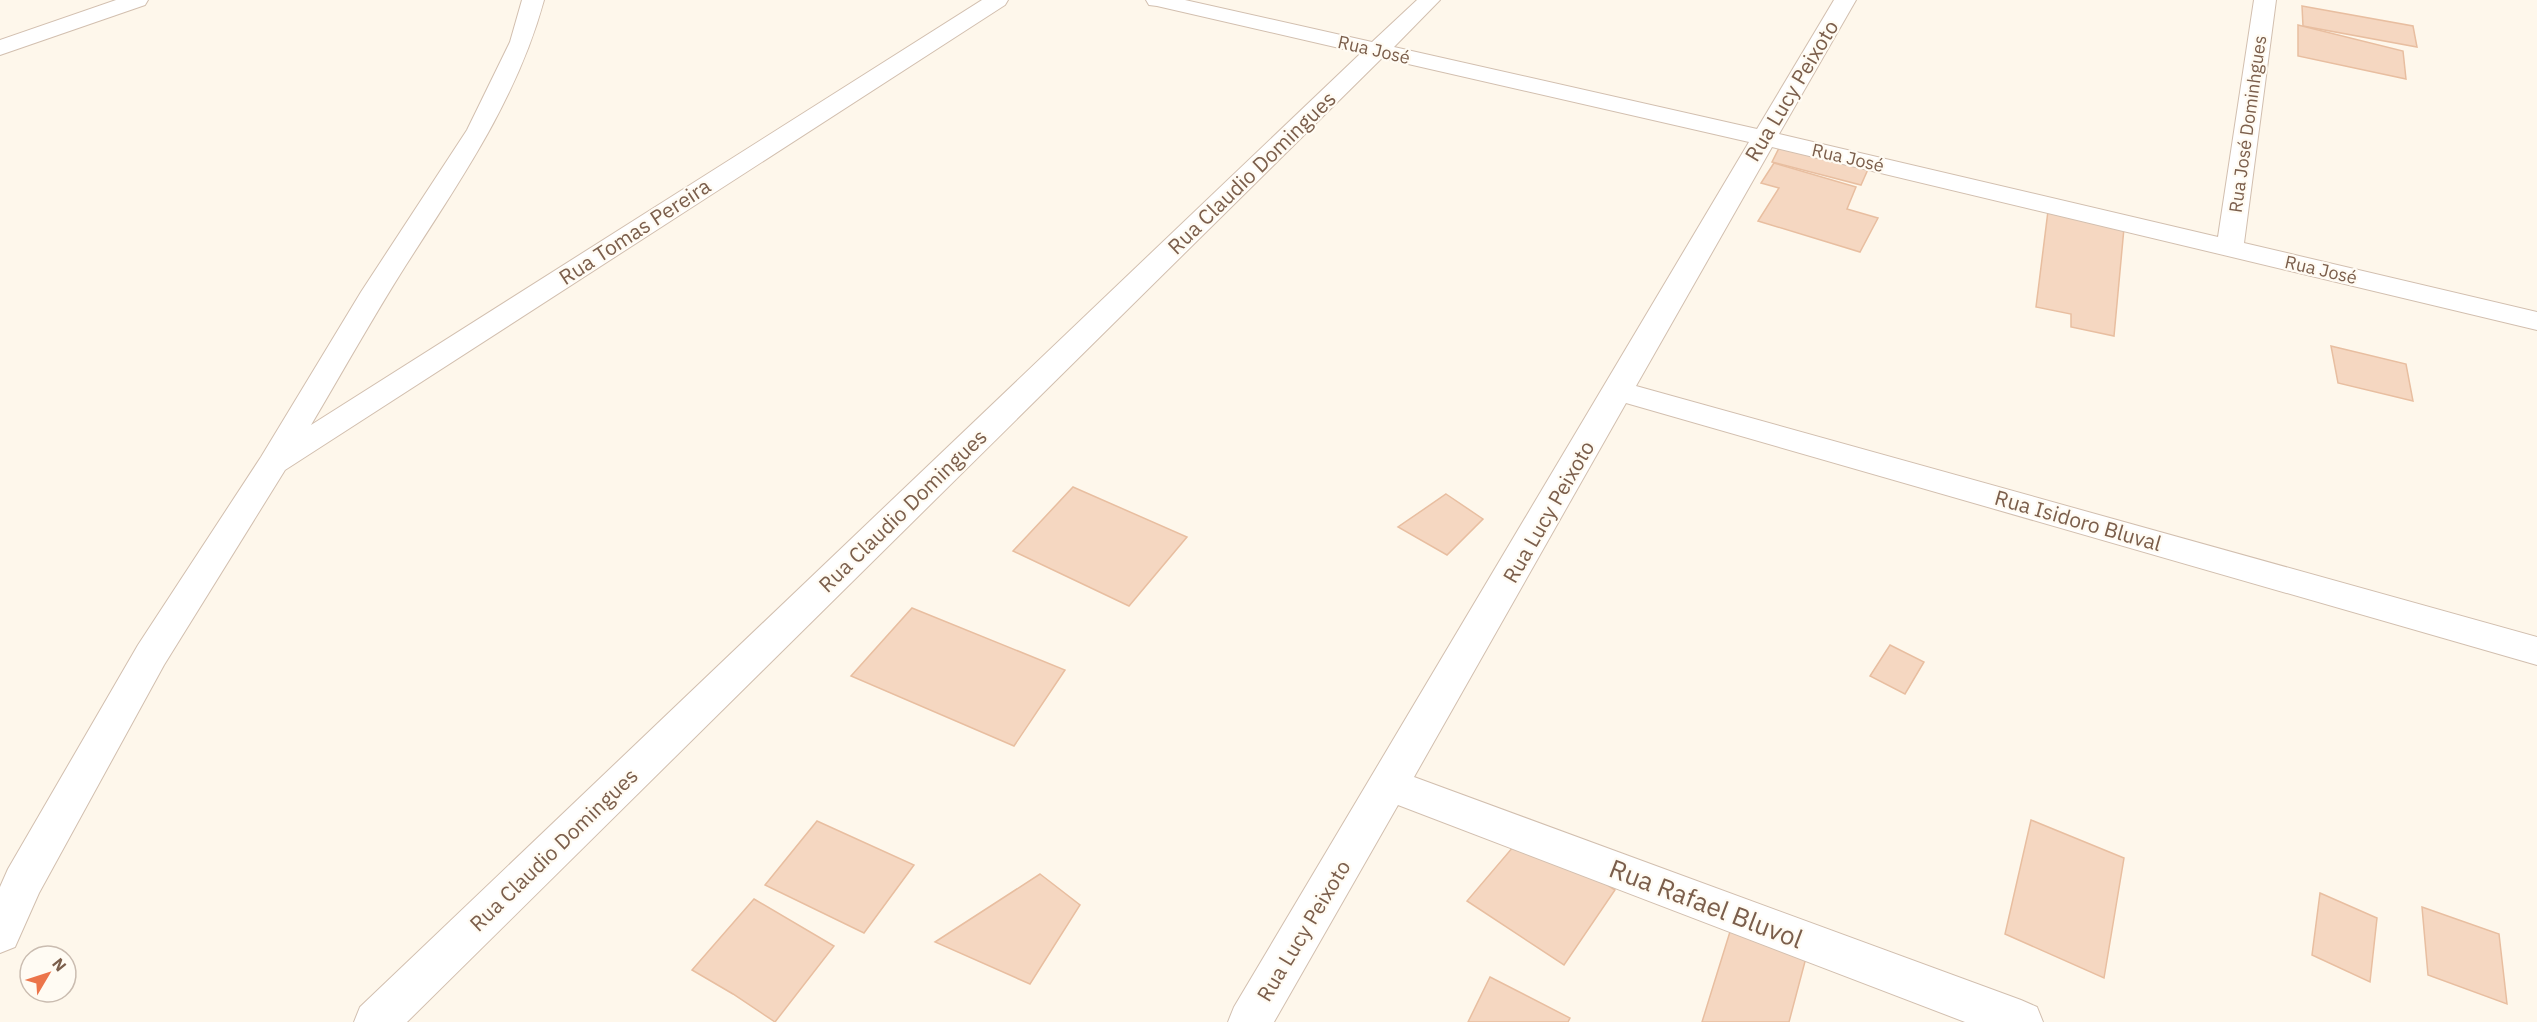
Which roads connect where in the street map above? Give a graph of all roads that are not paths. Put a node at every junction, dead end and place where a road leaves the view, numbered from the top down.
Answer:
1 (137, 0) edge
2 (533, 0) edge
3 (997, 0) edge
4 (1157, 0) edge
5 (1429, 0) edge
6 (1845, 0) edge
7 (2265, 0) edge
8 (0, 48) edge
9 (1378, 51) junction
10 (1763, 138) junction
11 (2230, 249) junction
12 (2537, 321) edge
13 (1619, 391) junction
14 (272, 465) junction
15 (2537, 651) edge
16 (1390, 785) junction
17 (0, 933) edge
18 (376, 1022) edge
19 (1250, 1022) edge
20 (2021, 1022) edge

1 - 8 street
2 - 14 street
3 - 14 street, Rua Tomas Pereira
4 - 9 street, Rua José
5 - 9 street, Rua Claudio Domingues
6 - 10 street, Rua Lucy Peixoto
7 - 11 street, Rua José Dominhgues
9 - 10 street, Rua José
9 - 18 street, Rua Claudio Domingues
10 - 11 street, Rua José
10 - 13 street, Rua Lucy Peixoto
11 - 12 street, Rua José
13 - 15 street, Rua Isidoro Bluval
13 - 16 street, Rua Lucy Peixoto
14 - 17 street
16 - 19 street, Rua Lucy Peixoto
16 - 20 street, Rua Rafael Bluvol

